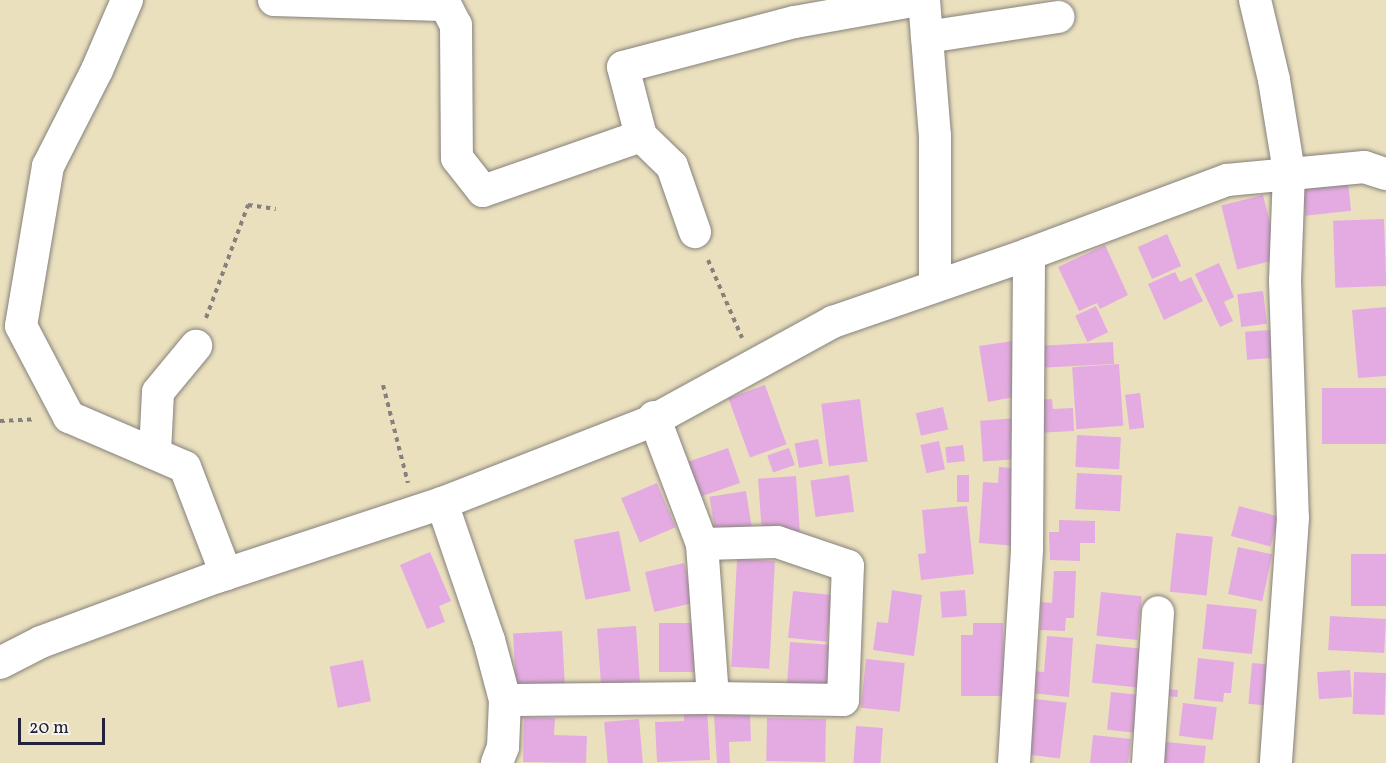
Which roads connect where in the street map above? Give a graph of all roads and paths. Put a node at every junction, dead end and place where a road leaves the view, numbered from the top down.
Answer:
1 (127, 0) edge
2 (274, 0) edge
3 (918, 0) edge
4 (924, 0) edge
5 (1255, 0) edge
6 (442, 2) edge
7 (1058, 17) dead end
8 (927, 38) junction
9 (641, 136) junction
10 (1289, 172) junction
11 (1386, 174) edge
12 (276, 208) dead end
13 (695, 232) joint
14 (1029, 254) junction
15 (935, 286) junction
16 (196, 346) joint
17 (753, 364) junction
18 (383, 385) dead end
19 (654, 417) junction
20 (155, 452) junction
21 (429, 508) junction
22 (702, 544) junction
23 (226, 574) junction
24 (1158, 612) dead end
25 (0, 663) edge
26 (713, 698) junction
27 (505, 700) junction
28 (497, 763) edge
29 (1014, 763) edge
30 (1148, 763) edge
31 (1276, 763) edge

1 - 20 street
2 - 6 street
3 - 9 street
4 - 8 street
5 - 10 street
6 - 9 street
7 - 8 street
8 - 15 street
9 - 13 street
10 - 11 street
10 - 14 street
10 - 31 street
12 - 16 path
13 - 17 path
14 - 15 street
14 - 29 street
15 - 17 street
16 - 20 street
17 - 19 street
18 - 21 path
19 - 21 street
19 - 22 street
20 - 23 street
21 - 23 street
21 - 27 street
22 - 26 street
22 - 26 street
23 - 25 street
24 - 30 street
26 - 27 street
27 - 28 street

